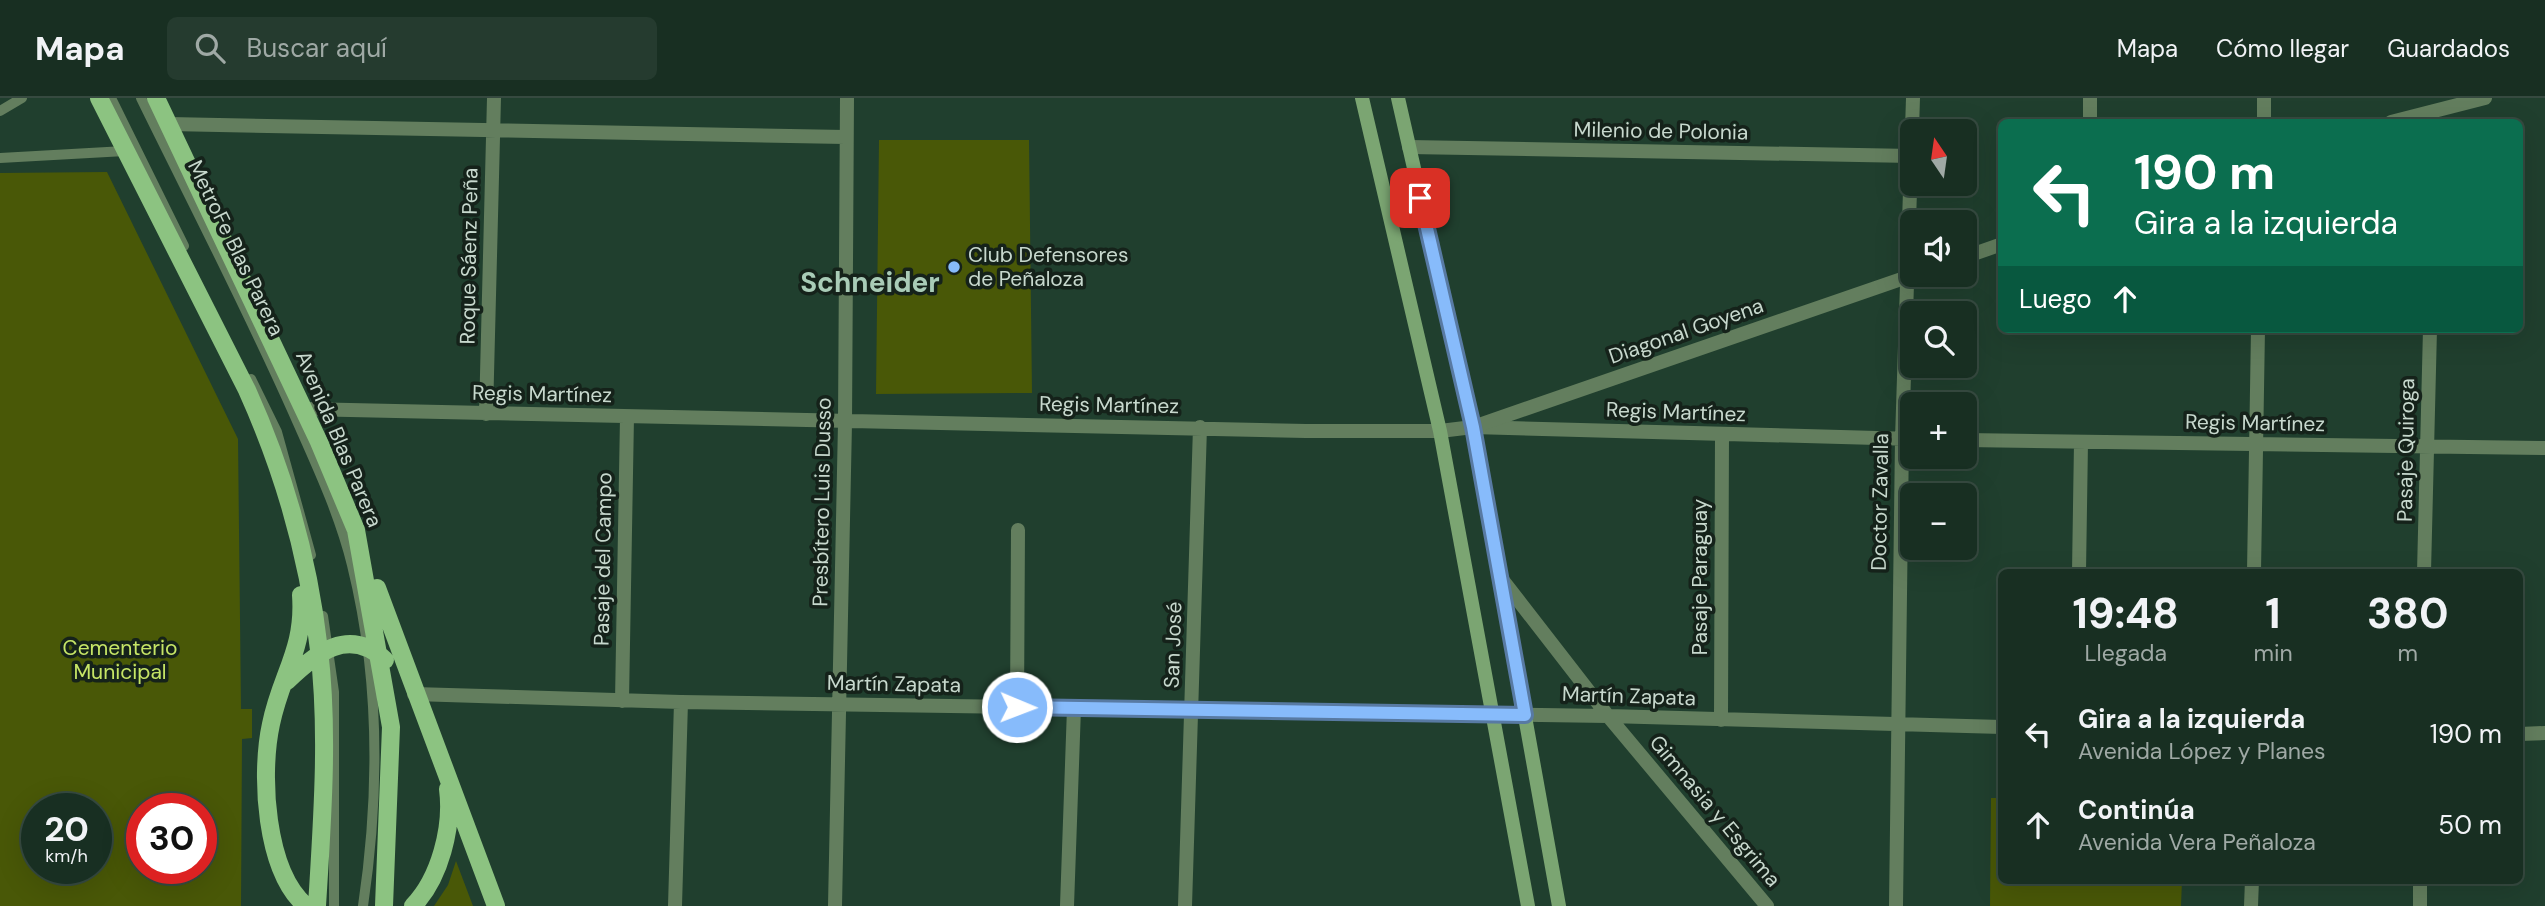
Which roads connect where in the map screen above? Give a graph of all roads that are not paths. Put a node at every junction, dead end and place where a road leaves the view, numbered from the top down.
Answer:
1 (22, 98) edge
2 (99, 98) edge
3 (111, 98) edge
4 (141, 98) edge
5 (156, 98) edge
6 (494, 98) edge
7 (847, 98) edge
8 (1362, 98) edge
9 (1398, 98) edge
10 (1913, 98) edge
11 (2090, 98) edge
12 (2264, 98) edge
13 (2485, 98) edge
14 (0, 111) edge
15 (2438, 116) edge
16 (1913, 119) edge
17 (2090, 119) edge
18 (2264, 119) edge
19 (2415, 119) edge
20 (169, 124) junction
21 (493, 130) junction
22 (845, 137) junction
23 (1409, 147) junction
24 (125, 151) junction
25 (1900, 156) edge
26 (0, 158) edge
27 (1998, 245) edge
28 (1977, 253) edge
29 (1900, 279) edge
30 (1910, 287) edge
31 (2258, 333) edge
32 (2430, 333) edge
33 (1908, 392) edge
34 (304, 409) junction
35 (486, 414) junction
36 (626, 417) junction
37 (845, 423) junction
38 (1200, 427) junction
39 (1473, 427) junction
40 (1440, 431) junction
41 (1722, 434) junction
42 (1900, 439) edge
43 (1977, 440) edge
44 (2081, 442) junction
45 (2254, 444) junction
46 (2426, 447) junction
47 (2545, 448) edge
48 (1906, 469) edge
49 (294, 519) junction
50 (356, 530) junction
51 (1018, 530) dead end
52 (2079, 569) edge
53 (2254, 569) edge
54 (2424, 569) edge
55 (1501, 578) junction
56 (374, 650) junction
57 (324, 651) junction
58 (284, 683) junction
59 (414, 694) junction
60 (622, 701) junction
61 (681, 702) junction
62 (839, 705) junction
63 (1017, 707) junction
64 (1074, 708) junction
65 (1192, 709) junction
66 (1492, 714) junction
67 (1525, 715) junction
68 (1608, 716) junction
69 (1721, 720) junction
70 (1898, 725) junction
71 (1998, 727) edge
72 (2545, 733) edge
73 (2523, 734) edge
74 (446, 772) junction
75 (2252, 884) edge
76 (2420, 884) edge
77 (417, 902) edge
78 (306, 906) edge
79 (317, 906) edge
80 (334, 906) edge
81 (363, 906) edge
82 (384, 906) edge
83 (496, 906) edge
84 (675, 906) edge
85 (835, 906) edge
86 (1067, 906) edge
87 (1185, 906) edge
88 (1528, 906) edge
89 (1559, 906) edge
90 (1766, 906) edge
91 (1896, 906) edge
92 (2251, 906) edge
93 (2420, 906) edge

1 - 14 lane
2 - 24 main road
3 - 57 lane
4 - 56 lane, MetroFe Blas Parera
5 - 20 main road, Avenida Blas Parera
6 - 21 street, Roque Sáenz Peña
7 - 22 street, Presbítero Luis Dusso
8 - 40 main road
9 - 23 main road
10 - 16 street, Doctor Zavalla
11 - 17 street
12 - 18 street
13 - 15 street
15 - 19 street
20 - 21 street
20 - 34 main road, Avenida Blas Parera
21 - 22 street
21 - 35 street, Roque Sáenz Peña
22 - 37 street, Presbítero Luis Dusso
23 - 25 street, Milenio de Polonia
23 - 39 main road
24 - 26 lane
24 - 49 main road
27 - 28 street
29 - 39 street, Diagonal Goyena
30 - 33 street, Doctor Zavalla
31 - 45 street
32 - 46 street, Pasaje Quiroga
34 - 35 street, Regis Martínez
34 - 50 main road, Avenida Blas Parera
35 - 36 street, Regis Martínez
36 - 37 street, Regis Martínez
36 - 60 street, Pasaje del Campo
37 - 38 street, Regis Martínez
37 - 62 street, Presbítero Luis Dusso
38 - 40 street, Regis Martínez
38 - 65 street, San José
39 - 40 street, Regis Martínez
39 - 41 street, Regis Martínez
39 - 55 main road
40 - 66 main road
41 - 42 street, Regis Martínez
41 - 69 street, Pasaje Paraguay
43 - 44 street, Regis Martínez
44 - 45 street, Regis Martínez
44 - 52 street
45 - 46 street, Regis Martínez
45 - 53 street
46 - 47 street, Regis Martínez
46 - 54 street, Pasaje Quiroga
48 - 70 street, Doctor Zavalla
49 - 57 main road
49 - 58 main road
50 - 56 main road, Avenida Blas Parera
50 - 59 main road
51 - 63 street
55 - 67 main road
55 - 68 street, Gimnasia y Esgrima
56 - 57 main road
56 - 59 main road
56 - 81 lane, MetroFe Blas Parera
56 - 82 main road, Avenida Blas Parera
57 - 58 main road
57 - 79 main road
57 - 80 lane
58 - 78 main road
59 - 60 street, Martín Zapata
59 - 74 main road
60 - 61 street, Martín Zapata
61 - 62 street, Martín Zapata
61 - 84 street
62 - 63 street, Martín Zapata
62 - 85 street, Presbítero Luis Dusso
63 - 64 street, Martín Zapata
64 - 65 street, Martín Zapata
64 - 86 street
65 - 66 street, Martín Zapata
65 - 87 street, San José
66 - 67 street, Martín Zapata
66 - 88 main road
67 - 68 street, Martín Zapata
67 - 89 main road
68 - 69 street, Martín Zapata
68 - 90 street, Gimnasia y Esgrima
69 - 70 street, Martín Zapata
70 - 71 street, Martín Zapata
70 - 91 street, Doctor Zavalla
72 - 73 street
74 - 77 main road
74 - 83 main road
75 - 92 street
76 - 93 street

